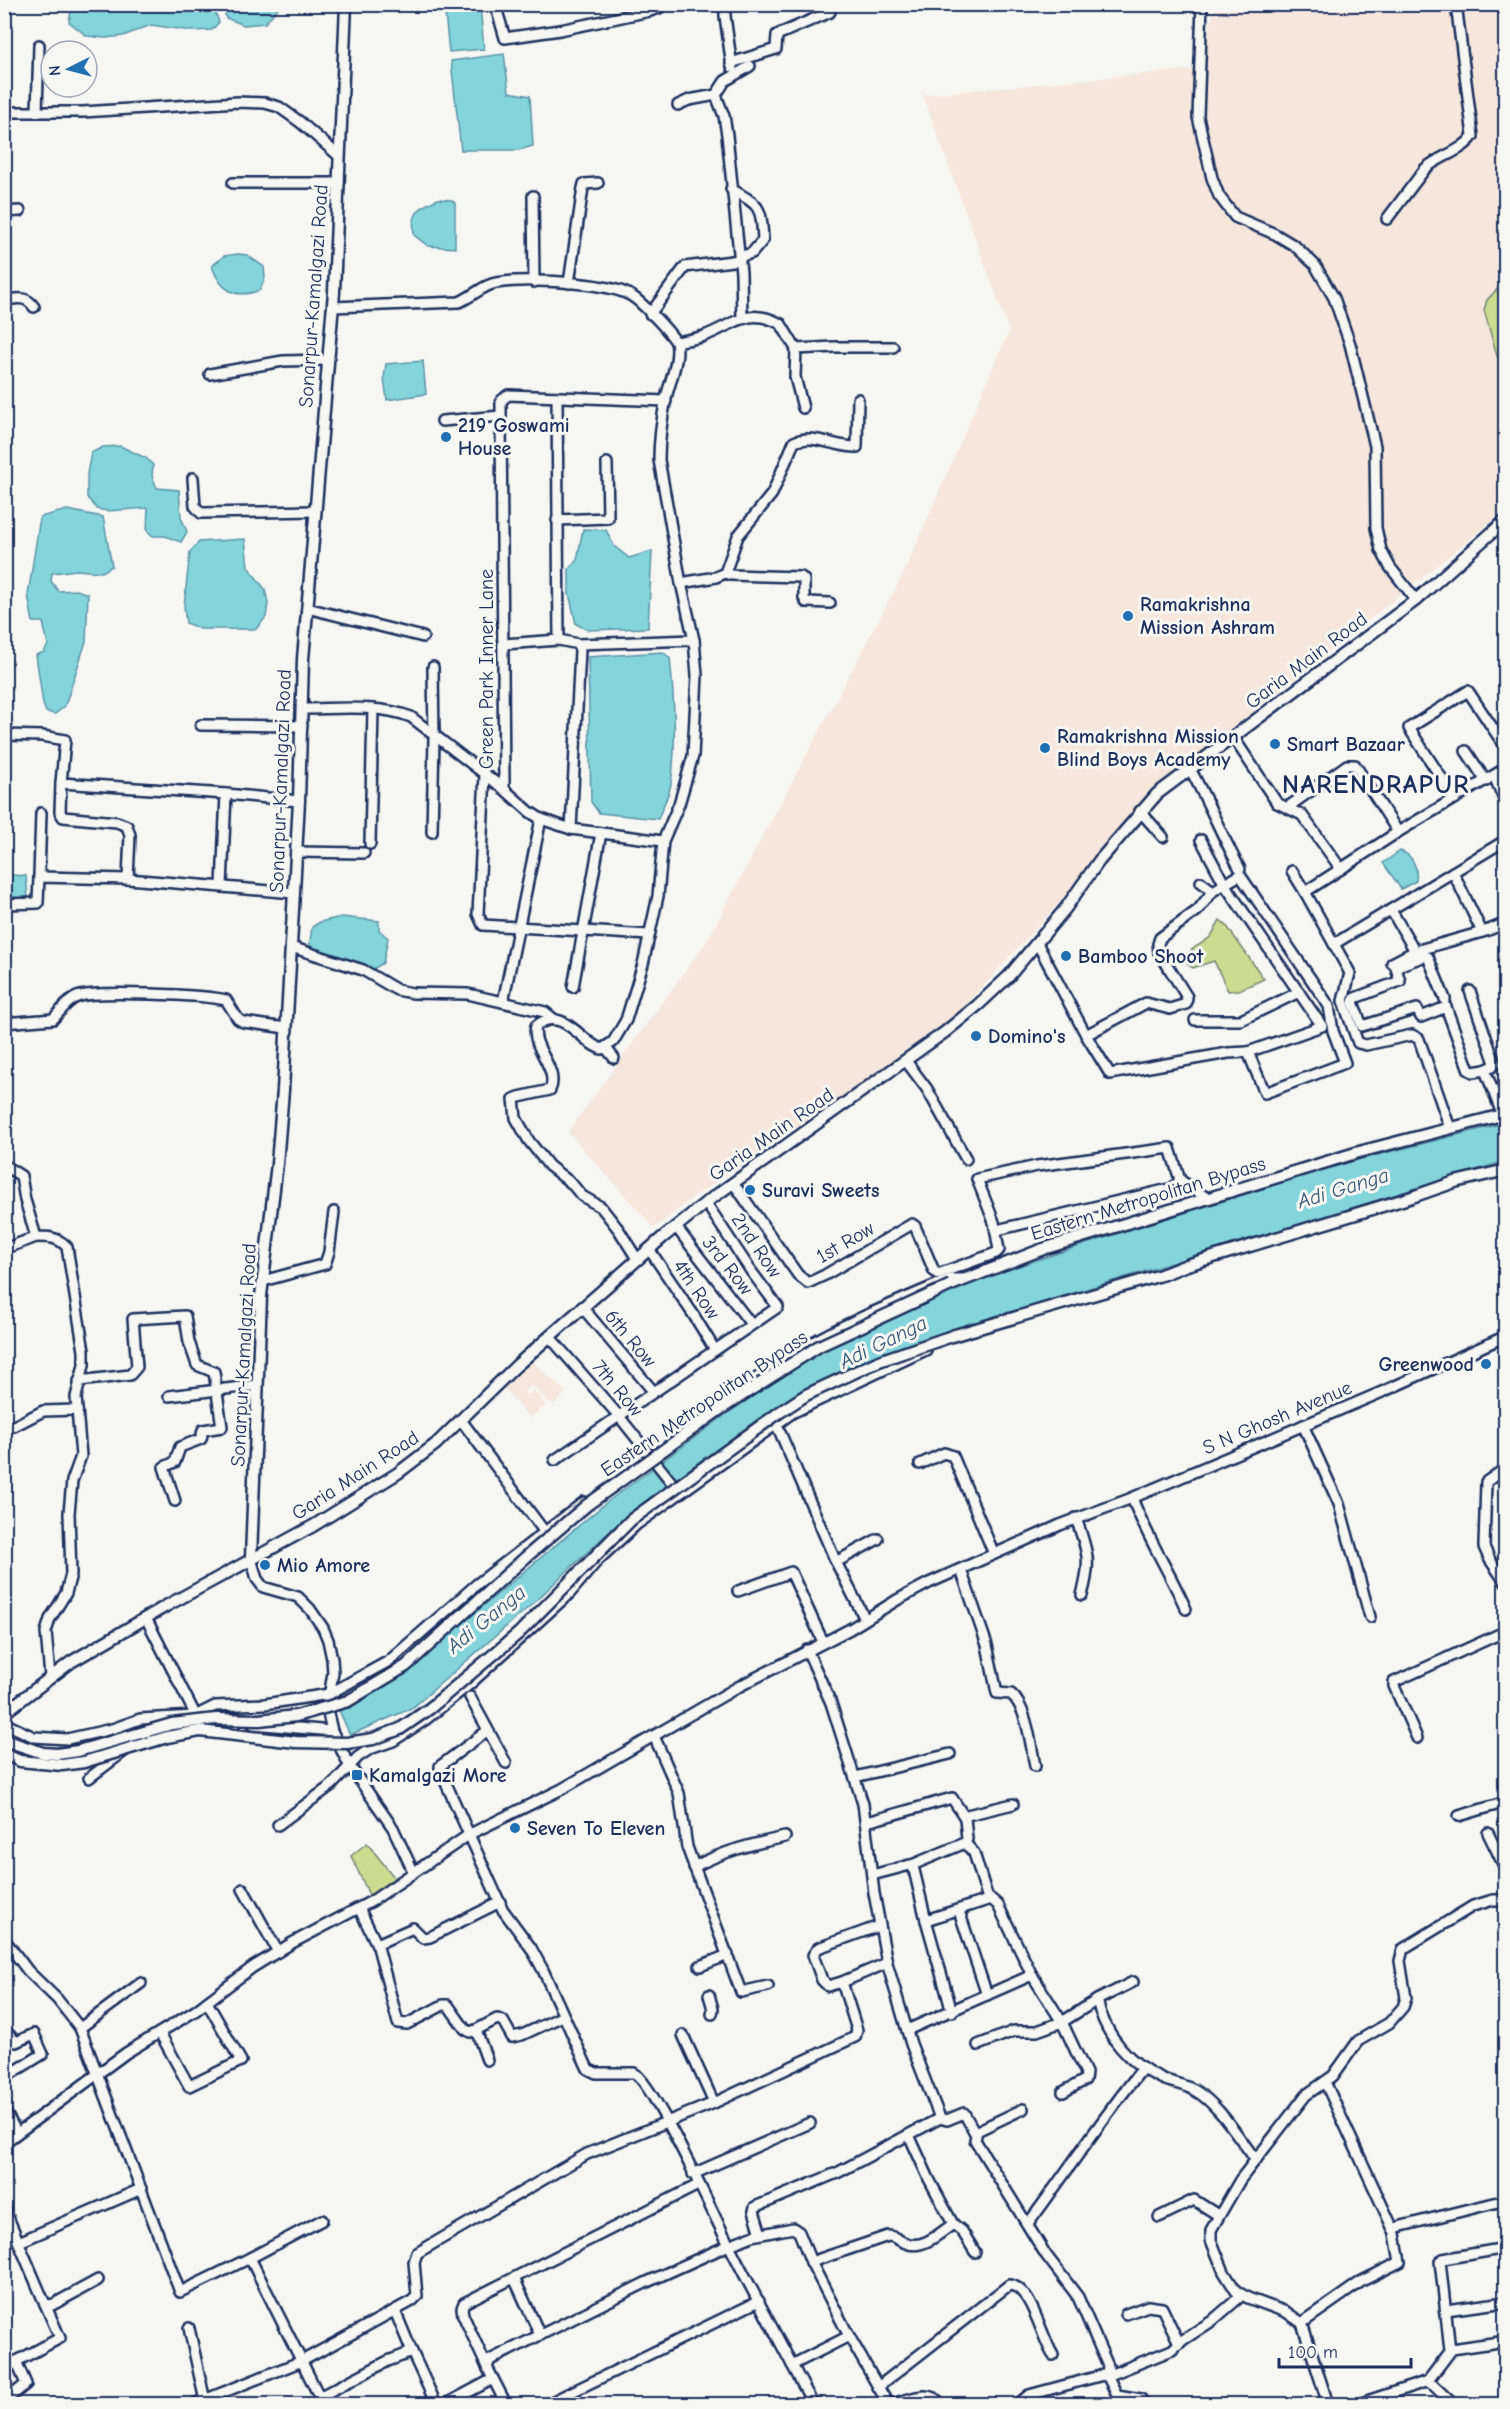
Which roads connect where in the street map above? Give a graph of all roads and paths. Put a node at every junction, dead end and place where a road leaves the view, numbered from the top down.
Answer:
1 (346, 4) edge
2 (495, 4) edge
3 (660, 4) edge
4 (728, 4) edge
5 (828, 4) edge
6 (1202, 4) edge
7 (1456, 4) edge
8 (39, 45) dead end
9 (731, 63) junction
10 (750, 66) dead end
11 (733, 76) junction
12 (716, 95) junction
13 (678, 105) dead end
14 (4, 111) edge
15 (37, 112) junction
16 (339, 156) junction
17 (234, 183) dead end
18 (339, 183) junction
19 (598, 183) dead end
20 (731, 189) junction
21 (533, 196) dead end
22 (20, 211) dead end
23 (4, 212) edge
24 (1388, 219) dead end
25 (740, 258) junction
26 (534, 282) junction
27 (569, 284) junction
28 (4, 300) edge
29 (34, 307) dead end
30 (333, 308) junction
31 (650, 314) junction
32 (742, 318) junction
33 (676, 342) junction
34 (893, 347) dead end
35 (796, 349) junction
36 (328, 360) junction
37 (210, 374) dead end
38 (557, 397) junction
39 (858, 399) dead end
40 (666, 401) junction
41 (803, 408) dead end
42 (501, 417) junction
43 (442, 421) dead end
44 (607, 464) dead end
45 (193, 478) dead end
46 (315, 512) junction
47 (558, 520) junction
48 (1506, 520) edge
49 (725, 573) junction
50 (681, 583) junction
51 (1416, 600) junction
52 (830, 603) dead end
53 (307, 608) junction
54 (423, 637) dead end
55 (559, 640) junction
56 (694, 640) junction
57 (504, 644) junction
58 (578, 644) junction
59 (433, 666) dead end
60 (303, 709) junction
61 (373, 709) junction
62 (201, 725) dead end
63 (302, 726) junction
64 (4, 735) edge
65 (434, 737) junction
66 (1233, 737) junction
67 (1506, 747) edge
68 (1466, 751) dead end
69 (1506, 768) edge
70 (1190, 769) junction
71 (485, 775) junction
72 (1490, 779) junction
73 (61, 783) junction
74 (504, 789) junction
75 (226, 794) junction
76 (1455, 799) junction
77 (299, 801) junction
78 (1506, 804) edge
79 (1288, 807) junction
80 (1140, 811) junction
81 (41, 813) dead end
82 (541, 819) junction
83 (571, 829) junction
84 (432, 832) dead end
85 (1398, 832) junction
86 (601, 833) junction
87 (1163, 837) dead end
88 (1201, 840) dead end
89 (1506, 840) edge
90 (663, 841) junction
91 (370, 844) dead end
92 (296, 852) junction
93 (364, 853) dead end
94 (1240, 869) dead end
95 (1341, 869) junction
96 (1292, 871) dead end
97 (1453, 872) junction
98 (39, 877) junction
99 (128, 879) junction
100 (1201, 882) dead end
101 (1225, 885) junction
102 (222, 886) junction
103 (1213, 891) junction
104 (294, 892) junction
105 (1305, 892) junction
106 (4, 904) edge
107 (1391, 910) junction
108 (1506, 923) edge
109 (520, 928) junction
110 (583, 931) junction
111 (1482, 932) junction
112 (649, 935) junction
113 (1037, 943) junction
114 (1334, 944) junction
115 (291, 946) junction
116 (1415, 951) junction
117 (1392, 963) dead end
118 (573, 987) dead end
119 (1470, 991) dead end
120 (1299, 992) junction
121 (1445, 999) dead end
122 (503, 1002) junction
123 (555, 1020) junction
124 (1195, 1020) dead end
125 (4, 1023) edge
126 (286, 1028) junction
127 (1086, 1035) junction
128 (606, 1048) junction
129 (1248, 1052) junction
130 (614, 1058) dead end
131 (906, 1061) junction
132 (1485, 1070) junction
133 (1504, 1114) edge
134 (1450, 1128) junction
135 (966, 1159) dead end
136 (4, 1164) edge
137 (1506, 1170) edge
138 (1180, 1180) junction
139 (734, 1184) junction
140 (1207, 1198) junction
141 (706, 1203) junction
142 (333, 1212) dead end
143 (676, 1227) junction
144 (997, 1230) junction
145 (36, 1237) junction
146 (4, 1249) edge
147 (648, 1250) junction
148 (637, 1259) junction
149 (966, 1279) junction
150 (263, 1281) junction
151 (582, 1307) junction
152 (752, 1324) junction
153 (955, 1335) junction
154 (549, 1336) junction
155 (1506, 1336) edge
156 (715, 1350) junction
157 (79, 1381) junction
158 (258, 1385) junction
159 (216, 1390) junction
160 (653, 1391) junction
161 (169, 1396) dead end
162 (77, 1410) junction
163 (618, 1415) junction
164 (461, 1420) junction
165 (776, 1423) junction
166 (1303, 1425) junction
167 (4, 1428) edge
168 (649, 1455) junction
169 (555, 1460) dead end
170 (920, 1464) dead end
171 (1506, 1468) edge
172 (680, 1493) junction
173 (1132, 1498) junction
174 (175, 1501) dead end
175 (1076, 1518) junction
176 (544, 1531) junction
177 (878, 1539) dead end
178 (994, 1554) junction
179 (251, 1558) junction
180 (836, 1562) junction
181 (961, 1570) junction
182 (1506, 1583) edge
183 (738, 1591) dead end
184 (1082, 1595) dead end
185 (1186, 1609) dead end
186 (1370, 1617) dead end
187 (146, 1618) junction
188 (865, 1619) junction
189 (1506, 1631) edge
190 (823, 1642) junction
191 (807, 1650) junction
192 (50, 1677) junction
193 (329, 1694) junction
194 (470, 1697) dead end
195 (189, 1702) junction
196 (4, 1713) edge
197 (195, 1716) junction
198 (168, 1718) junction
199 (4, 1723) edge
200 (332, 1731) junction
201 (487, 1731) junction
202 (208, 1734) dead end
203 (654, 1736) junction
204 (1417, 1738) dead end
205 (4, 1740) edge
206 (4, 1754) edge
207 (950, 1754) dead end
208 (506, 1763) dead end
209 (349, 1765) junction
210 (1035, 1766) dead end
211 (855, 1777) junction
212 (89, 1778) dead end
213 (1506, 1803) edge
214 (1013, 1804) dead end
215 (1459, 1816) dead end
216 (965, 1818) junction
217 (867, 1822) junction
218 (278, 1825) dead end
219 (470, 1833) junction
220 (1488, 1833) dead end
221 (784, 1837) dead end
222 (965, 1844) junction
223 (912, 1865) junction
224 (694, 1867) junction
225 (1506, 1870) edge
226 (413, 1871) junction
227 (872, 1875) junction
228 (243, 1889) dead end
229 (988, 1899) junction
230 (1506, 1900) edge
231 (500, 1902) junction
232 (359, 1908) junction
233 (959, 1911) junction
234 (926, 1920) junction
235 (879, 1926) junction
236 (4, 1939) edge
237 (377, 1944) junction
238 (278, 1952) junction
239 (728, 1955) junction
240 (888, 1963) junction
241 (700, 1966) dead end
242 (1032, 1975) junction
243 (843, 1982) junction
244 (1133, 1982) dead end
245 (141, 1983) dead end
246 (768, 1986) dead end
247 (708, 1995) dead end
248 (987, 1995) junction
249 (1096, 2000) junction
250 (207, 2002) junction
251 (951, 2012) junction
252 (712, 2014) dead end
253 (563, 2016) junction
254 (1062, 2022) junction
255 (80, 2028) junction
256 (4, 2029) edge
257 (476, 2030) junction
258 (907, 2030) junction
259 (160, 2033) junction
260 (683, 2035) dead end
261 (978, 2045) dead end
262 (487, 2060) dead end
263 (1143, 2068) junction
264 (97, 2074) junction
265 (4, 2078) edge
266 (1326, 2082) junction
267 (1063, 2092) dead end
268 (714, 2103) junction
269 (1023, 2109) dead end
270 (4, 2110) edge
271 (940, 2118) junction
272 (668, 2123) junction
273 (810, 2123) dead end
274 (17, 2133) junction
275 (975, 2133) junction
276 (909, 2134) junction
277 (4, 2143) edge
278 (1256, 2160) junction
279 (693, 2174) junction
280 (698, 2185) junction
281 (141, 2189) junction
282 (1506, 2200) edge
283 (4, 2208) edge
284 (1218, 2215) junction
285 (1159, 2217) dead end
286 (322, 2220) dead end
287 (953, 2224) junction
288 (1028, 2224) junction
289 (1393, 2229) junction
290 (761, 2234) junction
291 (19, 2242) junction
292 (729, 2245) junction
293 (1506, 2248) edge
294 (975, 2252) dead end
295 (250, 2258) junction
296 (811, 2262) junction
297 (514, 2278) junction
298 (98, 2280) dead end
299 (1241, 2295) junction
300 (759, 2301) junction
301 (1506, 2302) edge
302 (45, 2304) junction
303 (1446, 2310) junction
304 (395, 2311) junction
305 (1126, 2314) dead end
306 (1302, 2323) junction
307 (189, 2328) dead end
308 (540, 2335) junction
309 (849, 2336) junction
310 (1506, 2341) edge
311 (1179, 2343) junction
312 (1450, 2350) junction
313 (412, 2352) junction
314 (1053, 2355) dead end
315 (16, 2361) junction
316 (302, 2361) junction
317 (792, 2365) junction
318 (487, 2367) junction
319 (4, 2368) edge
320 (1107, 2376) junction
321 (493, 2379) junction
322 (1427, 2382) junction
323 (878, 2387) junction
324 (10, 2397) dead end
325 (205, 2401) junction
326 (321, 2401) edge
327 (194, 2404) edge
328 (436, 2404) edge
329 (446, 2404) edge
330 (506, 2404) edge
331 (547, 2404) edge
332 (813, 2404) edge
333 (888, 2404) edge
334 (892, 2404) edge
335 (941, 2404) edge
336 (1018, 2404) edge
337 (1143, 2404) edge
338 (1328, 2404) edge
339 (1358, 2404) edge
340 (1453, 2404) edge

1 - 16 main road, Sonarpur-Kamalgazi Road
2 - 3 street
4 - 9 street
5 - 9 street
6 - 51 street
7 - 24 street
8 - 15 street
9 - 11 street
10 - 11 street
11 - 12 street
12 - 13 street
12 - 20 street
14 - 15 street
15 - 16 street
16 - 18 main road, Sonarpur-Kamalgazi Road
17 - 18 street
18 - 30 main road, Sonarpur-Kamalgazi Road
19 - 27 street
20 - 25 street
20 - 25 street
21 - 26 street
22 - 23 street
25 - 31 street
25 - 32 street
26 - 27 street
26 - 30 street
27 - 31 street
28 - 29 street
30 - 36 main road, Sonarpur-Kamalgazi Road
31 - 33 street
32 - 33 street
32 - 35 street
33 - 40 street
34 - 35 street
35 - 41 street
36 - 37 street
36 - 46 main road, Sonarpur-Kamalgazi Road
38 - 40 street
38 - 42 street
38 - 47 street
39 - 49 street
40 - 50 street
42 - 43 street
42 - 57 street, Green Park Inner Lane
44 - 47 street
45 - 46 street
46 - 53 main road, Sonarpur-Kamalgazi Road
47 - 55 street
48 - 51 main road, Garia Main Road
49 - 50 street
49 - 52 street
50 - 56 street
51 - 66 main road, Garia Main Road
53 - 54 street
53 - 60 main road, Sonarpur-Kamalgazi Road
55 - 57 street
55 - 58 street
56 - 58 street
56 - 90 street
57 - 74 street, Green Park Inner Lane
58 - 83 street
59 - 65 street
60 - 61 street, Green Park Inner Lane
60 - 63 main road, Sonarpur-Kamalgazi Road
61 - 65 street, Green Park Inner Lane
61 - 91 street
62 - 63 street
63 - 77 main road, Sonarpur-Kamalgazi Road
64 - 73 street
65 - 71 street, Green Park Inner Lane
65 - 84 street
66 - 70 main road, Garia Main Road
66 - 79 street
67 - 76 street
68 - 72 street
69 - 72 street
70 - 80 main road, Garia Main Road
70 - 94 street
71 - 74 street, Green Park Inner Lane
71 - 109 street
72 - 76 street
72 - 78 street
73 - 75 street
73 - 99 street
74 - 82 street
75 - 77 street
75 - 102 street
76 - 85 street
77 - 92 main road, Sonarpur-Kamalgazi Road
79 - 85 street
79 - 95 street
80 - 87 street
80 - 113 main road, Garia Main Road
81 - 98 street
82 - 83 street
82 - 109 street
83 - 86 street
85 - 95 street
86 - 90 street
86 - 110 street
88 - 101 street
89 - 97 street
90 - 112 street
92 - 93 street
92 - 104 main road, Sonarpur-Kamalgazi Road
95 - 105 street
96 - 105 street
97 - 107 street
97 - 111 street
98 - 99 street
98 - 106 street
99 - 102 street
100 - 103 street
101 - 103 street
101 - 120 street
101 - 129 street
102 - 104 street
103 - 127 street
104 - 115 main road, Sonarpur-Kamalgazi Road
105 - 114 street
107 - 114 street
107 - 116 street
108 - 111 street
109 - 110 street
109 - 122 street
110 - 112 street
110 - 118 street
111 - 116 street
112 - 128 street
113 - 127 street
113 - 131 main road, Garia Main Road
114 - 134 street
115 - 122 street
115 - 126 main road, Sonarpur-Kamalgazi Road
116 - 117 street
119 - 132 street
120 - 124 street
120 - 129 street
121 - 132 street
122 - 123 street
123 - 128 street
123 - 148 street
125 - 126 street
126 - 150 main road, Sonarpur-Kamalgazi Road
127 - 129 street
128 - 130 street
131 - 135 street
131 - 139 main road, Garia Main Road
132 - 133 street
133 - 134 main road, Eastern Metropolitan Bypass
134 - 140 main road, Eastern Metropolitan Bypass
136 - 145 street
137 - 153 main road
138 - 140 street
138 - 144 street
138 - 144 street
139 - 141 main road, Garia Main Road
139 - 144 street, 1st Row
140 - 149 main road, Eastern Metropolitan Bypass
141 - 143 main road, Garia Main Road
141 - 152 street, 2nd Row
142 - 150 street
143 - 147 main road, Garia Main Road
143 - 152 street, 3rd Row
145 - 146 street
145 - 157 street
147 - 148 main road, Garia Main Road
147 - 156 street, 4th Row
148 - 151 main road, Garia Main Road
149 - 168 street
149 - 205 main road, Eastern Metropolitan Bypass, bridge
150 - 158 main road, Sonarpur-Kamalgazi Road
151 - 154 main road, Garia Main Road
151 - 160 street, 6th Row
152 - 156 street
153 - 165 street
153 - 206 main road, bridge
154 - 163 street, 7th Row
154 - 164 main road, Garia Main Road
155 - 166 street, S N Ghosh Avenue
156 - 160 street
157 - 159 street
157 - 162 street
158 - 159 street
158 - 179 main road, Sonarpur-Kamalgazi Road
159 - 161 street
159 - 174 street
160 - 163 street
162 - 167 street
162 - 192 street
163 - 168 street, 7th Row
163 - 169 street
164 - 176 street
164 - 179 main road, Garia Main Road
165 - 172 street
165 - 180 street
166 - 173 street, S N Ghosh Avenue
166 - 186 street
168 - 172 street, 7th Row
168 - 176 street
170 - 178 street
171 - 182 street
172 - 209 street
173 - 175 street, S N Ghosh Avenue
173 - 185 street
175 - 178 street, S N Ghosh Avenue
175 - 184 street
176 - 193 street
177 - 180 street
178 - 181 street, S N Ghosh Avenue
179 - 187 main road, Garia Main Road
179 - 193 street
180 - 188 street
181 - 188 street, S N Ghosh Avenue
181 - 210 street
183 - 190 street
187 - 192 main road, Garia Main Road
187 - 195 street
188 - 190 street, S N Ghosh Avenue
189 - 204 street
190 - 191 street, S N Ghosh Avenue
191 - 203 street, S N Ghosh Avenue
191 - 211 street
192 - 196 main road, Garia Main Road
193 - 197 street
193 - 200 street
194 - 201 street
195 - 197 street
195 - 198 street
197 - 198 street
197 - 200 street
197 - 202 street
198 - 199 street
198 - 212 street
200 - 209 street
201 - 208 street
201 - 219 street
203 - 219 street, S N Ghosh Avenue
203 - 224 street
207 - 211 street
209 - 218 street
209 - 226 street
211 - 217 street
213 - 215 street
214 - 216 street
216 - 217 street
216 - 222 street
217 - 227 street
219 - 226 street, S N Ghosh Avenue
219 - 231 street
220 - 225 street
221 - 224 street
222 - 223 street
222 - 229 street
223 - 227 street
223 - 234 street
224 - 239 street
226 - 232 street, S N Ghosh Avenue
227 - 235 street
228 - 238 street
229 - 233 street
229 - 242 street
230 - 266 street
231 - 237 street
231 - 253 street
232 - 237 street
232 - 238 street, S N Ghosh Avenue
233 - 234 street
233 - 248 street
234 - 251 street
235 - 240 street
235 - 243 street
236 - 255 street
237 - 257 street
238 - 250 street, S N Ghosh Avenue
239 - 241 street
239 - 246 street
240 - 243 street
240 - 258 street
242 - 248 street
242 - 254 street
243 - 268 street
244 - 249 street
245 - 255 street
247 - 252 street
248 - 251 street
249 - 254 street
249 - 263 street
250 - 259 street, S N Ghosh Avenue
250 - 259 street
251 - 258 street
253 - 257 street
253 - 272 street
254 - 261 street
254 - 267 street
255 - 264 street
256 - 265 street
257 - 262 street
258 - 271 street
259 - 264 street, S N Ghosh Avenue
260 - 268 street
263 - 278 street
263 - 288 street
264 - 274 street, S N Ghosh Avenue
264 - 281 street
266 - 278 street
266 - 289 street
268 - 272 street
269 - 275 street
270 - 274 street
271 - 275 street
271 - 276 street
272 - 279 street
272 - 304 street
273 - 279 street
274 - 277 street, S N Ghosh Avenue
275 - 288 street
276 - 287 street
276 - 290 street
278 - 284 street
279 - 280 street
280 - 292 street
280 - 297 street
281 - 291 street
281 - 295 street
282 - 289 street
283 - 291 street
284 - 285 street
284 - 299 street
286 - 295 street
287 - 294 street
287 - 296 street
288 - 320 street
289 - 306 street
290 - 292 street
290 - 296 street
291 - 302 street
292 - 300 street
292 - 308 street
293 - 303 street
295 - 316 street
296 - 309 street
297 - 308 street
297 - 318 street
298 - 302 street
299 - 306 street
299 - 311 street
300 - 317 street
300 - 331 street
301 - 303 street
302 - 315 street
303 - 312 street
304 - 313 street
304 - 316 street
305 - 311 street
306 - 338 street
307 - 325 street
308 - 318 street
309 - 317 street
309 - 323 street
310 - 312 street
311 - 320 street
312 - 322 street
313 - 326 street
313 - 328 street
314 - 323 street
315 - 319 street
315 - 324 street
316 - 325 street
316 - 326 street
317 - 332 street
318 - 321 street
320 - 336 street
320 - 337 street
321 - 329 street
321 - 330 street
322 - 339 street
322 - 340 street
323 - 333 street
325 - 327 street
334 - 335 street

